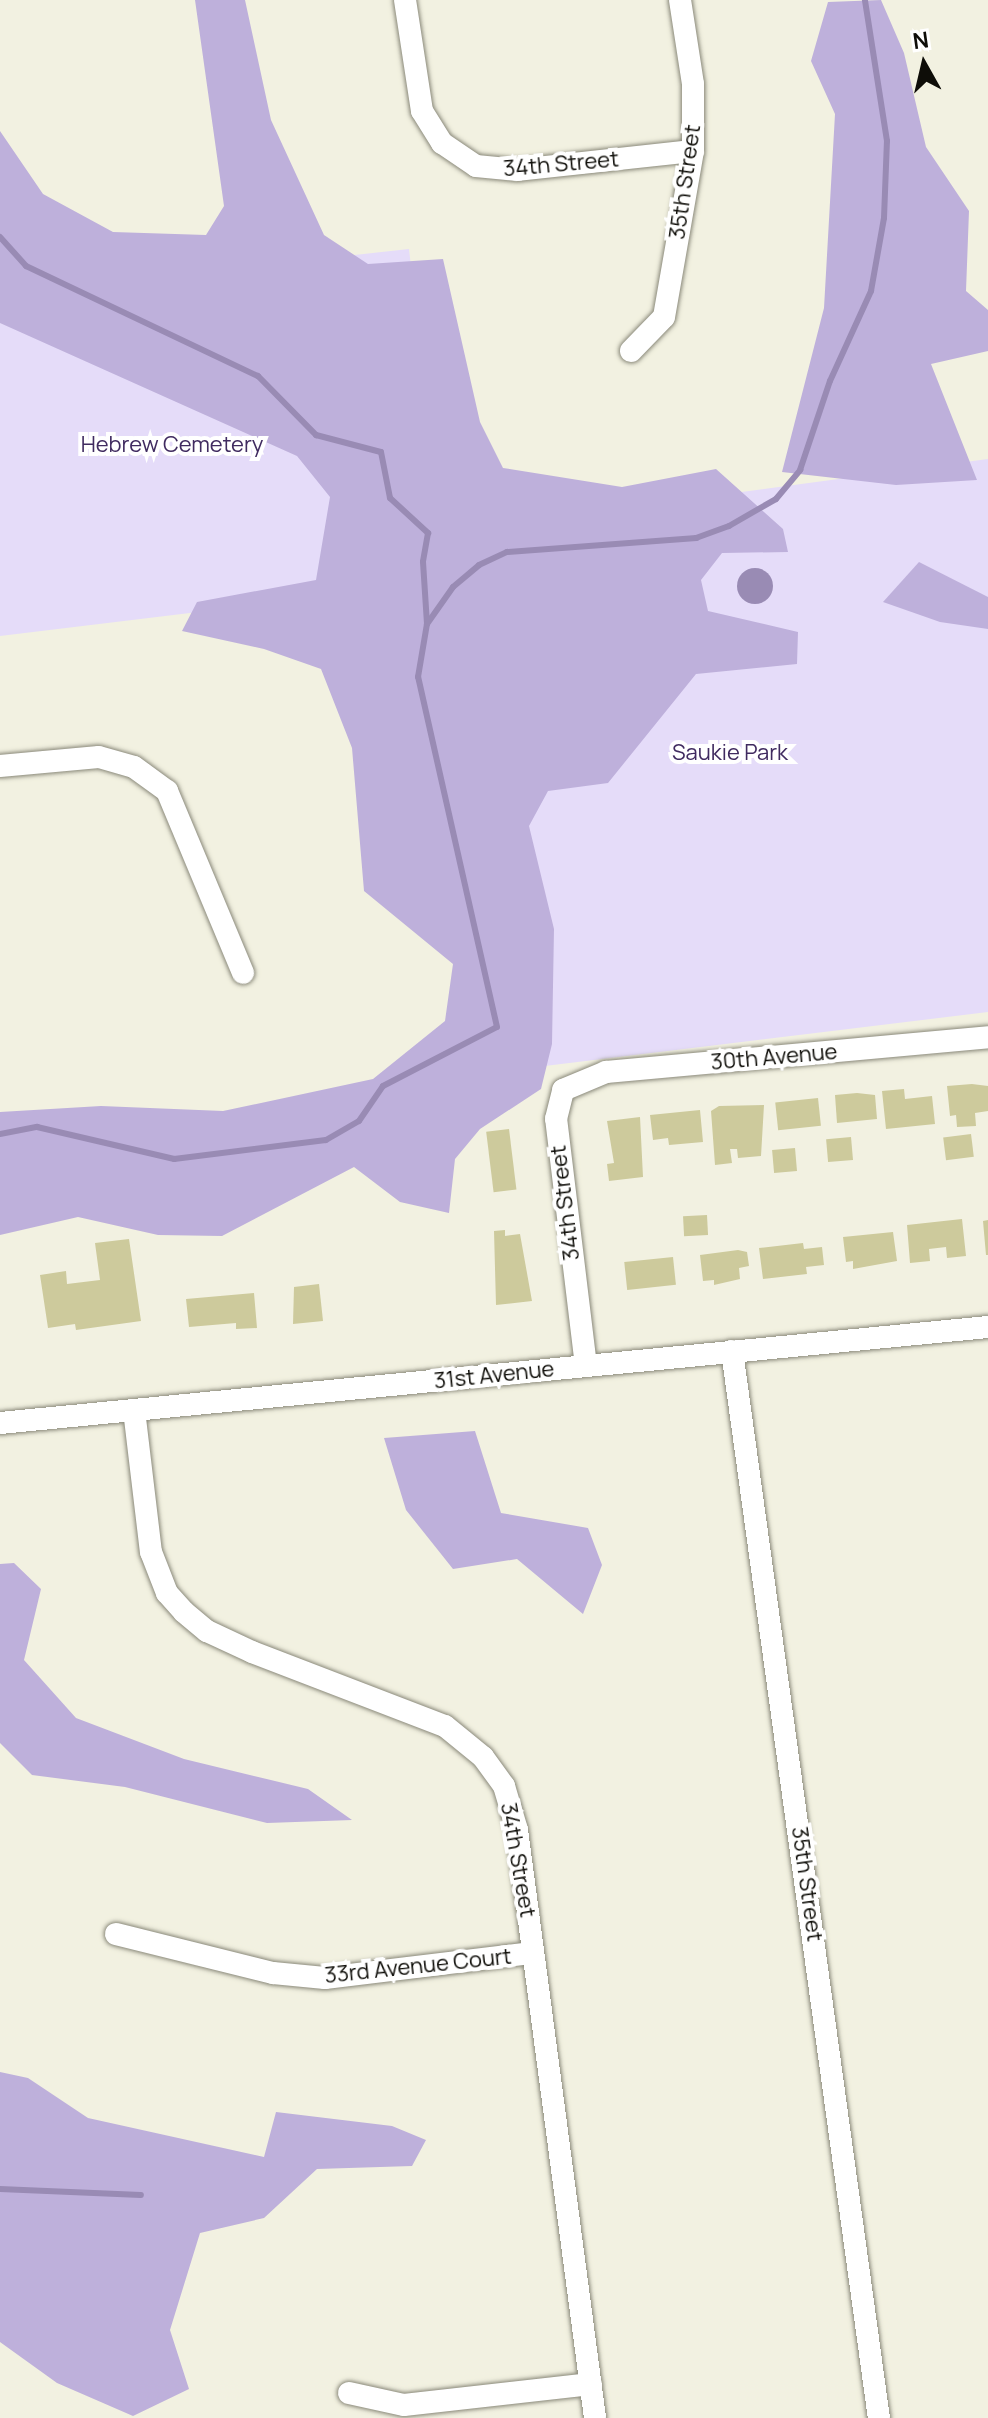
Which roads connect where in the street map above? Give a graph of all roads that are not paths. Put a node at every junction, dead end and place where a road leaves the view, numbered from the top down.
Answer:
1 (405, 0) edge
2 (680, 0) edge
3 (693, 151) junction
4 (631, 351) dead end
5 (0, 766) edge
6 (243, 973) dead end
7 (988, 1037) edge
8 (563, 1090) joint
9 (988, 1327) edge
10 (732, 1351) junction
11 (586, 1366) junction
12 (134, 1410) junction
13 (0, 1423) edge
14 (116, 1934) dead end
15 (533, 1953) junction
16 (591, 2384) junction
17 (349, 2393) dead end
18 (595, 2418) edge
19 (879, 2418) edge

1 - 3 street, 34th Street
2 - 3 street, 35th Street
3 - 4 street, 35th Street
5 - 6 street
7 - 8 street, 30th Avenue
8 - 11 street, 34th Street
9 - 10 street, 31st Avenue
10 - 11 street, 31st Avenue
10 - 19 street, 35th Street
11 - 12 street, 31st Avenue
12 - 13 street, 31st Avenue
12 - 15 street, 34th Street
14 - 15 street, 33rd Avenue Court
15 - 16 street, 34th Street
16 - 17 street
16 - 18 street, 34th Street

